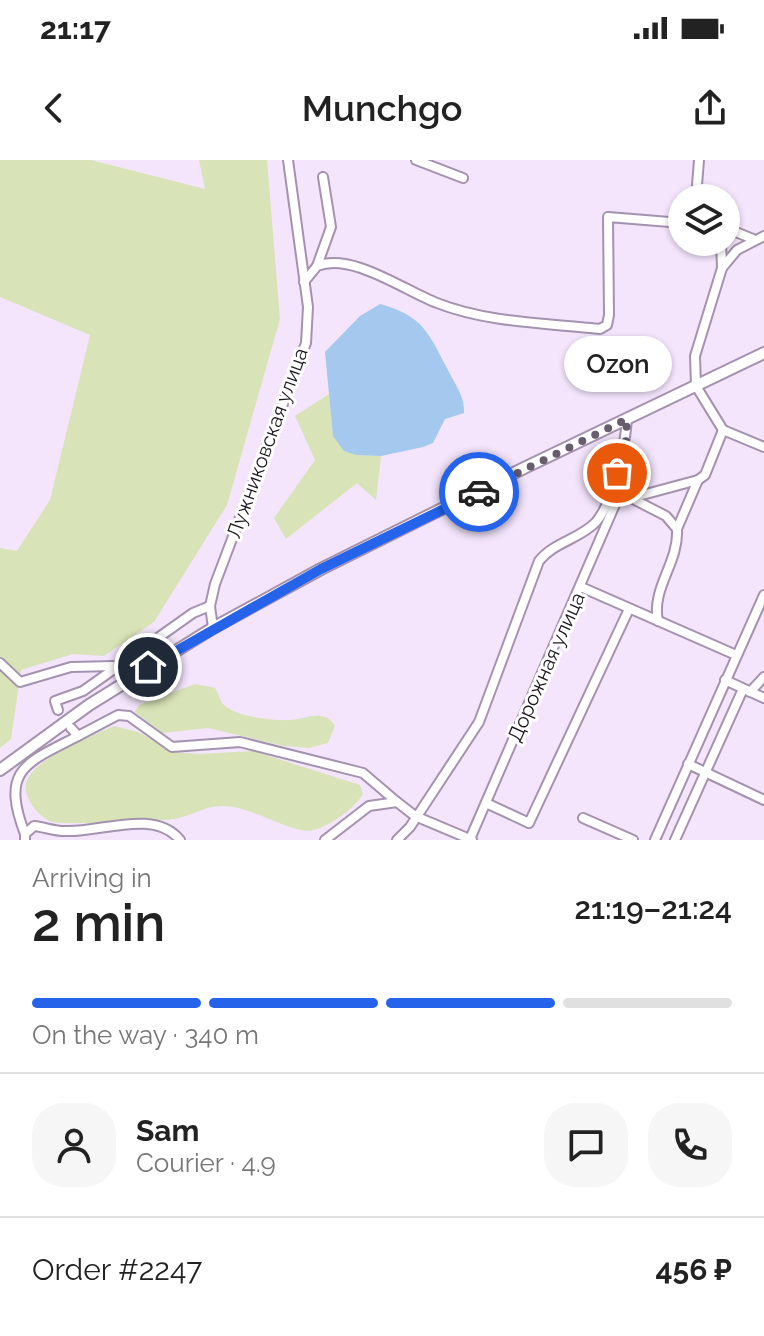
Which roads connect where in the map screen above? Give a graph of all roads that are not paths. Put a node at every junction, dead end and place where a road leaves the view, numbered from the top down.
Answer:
1 (288, 160) edge
2 (416, 160) edge
3 (699, 160) edge
4 (323, 177) dead end
5 (463, 178) dead end
6 (697, 184) edge
7 (668, 222) edge
8 (740, 234) edge
9 (764, 236) edge
10 (753, 239) junction
11 (722, 256) edge
12 (317, 266) junction
13 (722, 268) junction
14 (304, 282) junction
15 (764, 353) edge
16 (696, 386) junction
17 (627, 419) junction
18 (723, 430) junction
19 (764, 447) edge
20 (698, 480) junction
21 (616, 491) junction
22 (631, 498) junction
23 (677, 529) junction
24 (581, 587) junction
25 (764, 595) edge
26 (210, 606) junction
27 (629, 609) junction
28 (658, 621) junction
29 (213, 628) junction
30 (736, 655) junction
31 (0, 663) edge
32 (115, 666) junction
33 (764, 677) edge
34 (725, 680) junction
35 (746, 690) junction
36 (764, 698) edge
37 (58, 710) dead end
38 (71, 728) dead end
39 (78, 736) junction
40 (688, 764) junction
41 (0, 770) edge
42 (705, 771) junction
43 (764, 800) edge
44 (397, 802) junction
45 (486, 803) junction
46 (415, 816) junction
47 (583, 818) dead end
48 (25, 837) edge
49 (467, 839) edge
50 (180, 840) edge
51 (325, 840) edge
52 (397, 840) edge
53 (633, 840) edge
54 (655, 840) edge
55 (675, 840) edge

1 - 14 street, Лужниковская улица
2 - 5 street
3 - 6 street
4 - 12 street
7 - 12 street
8 - 10 street
9 - 10 street
10 - 13 street
11 - 13 street
12 - 14 street
13 - 16 street
14 - 26 street, Лужниковская улица
15 - 16 main road
16 - 17 main road
16 - 18 street
17 - 21 street
17 - 29 main road
18 - 19 street
18 - 20 street
20 - 22 street
20 - 23 street
21 - 22 street
21 - 24 street, Дорожная улица
21 - 46 street
22 - 23 street
23 - 28 street
24 - 27 street
24 - 45 street, Дорожная улица
25 - 30 street
26 - 29 street, Лужниковская улица
26 - 32 street
27 - 28 street
27 - 45 street
28 - 30 street
29 - 41 main road
30 - 34 street
31 - 32 street
32 - 37 street
33 - 35 street
34 - 35 street
34 - 40 street
35 - 36 street
35 - 42 street
38 - 39 street
39 - 44 street
39 - 48 street
40 - 42 street
40 - 54 street
42 - 43 street
42 - 55 street
44 - 46 street
44 - 51 street
45 - 49 street, Дорожная улица
46 - 49 street
46 - 52 street
47 - 53 street
48 - 50 street

